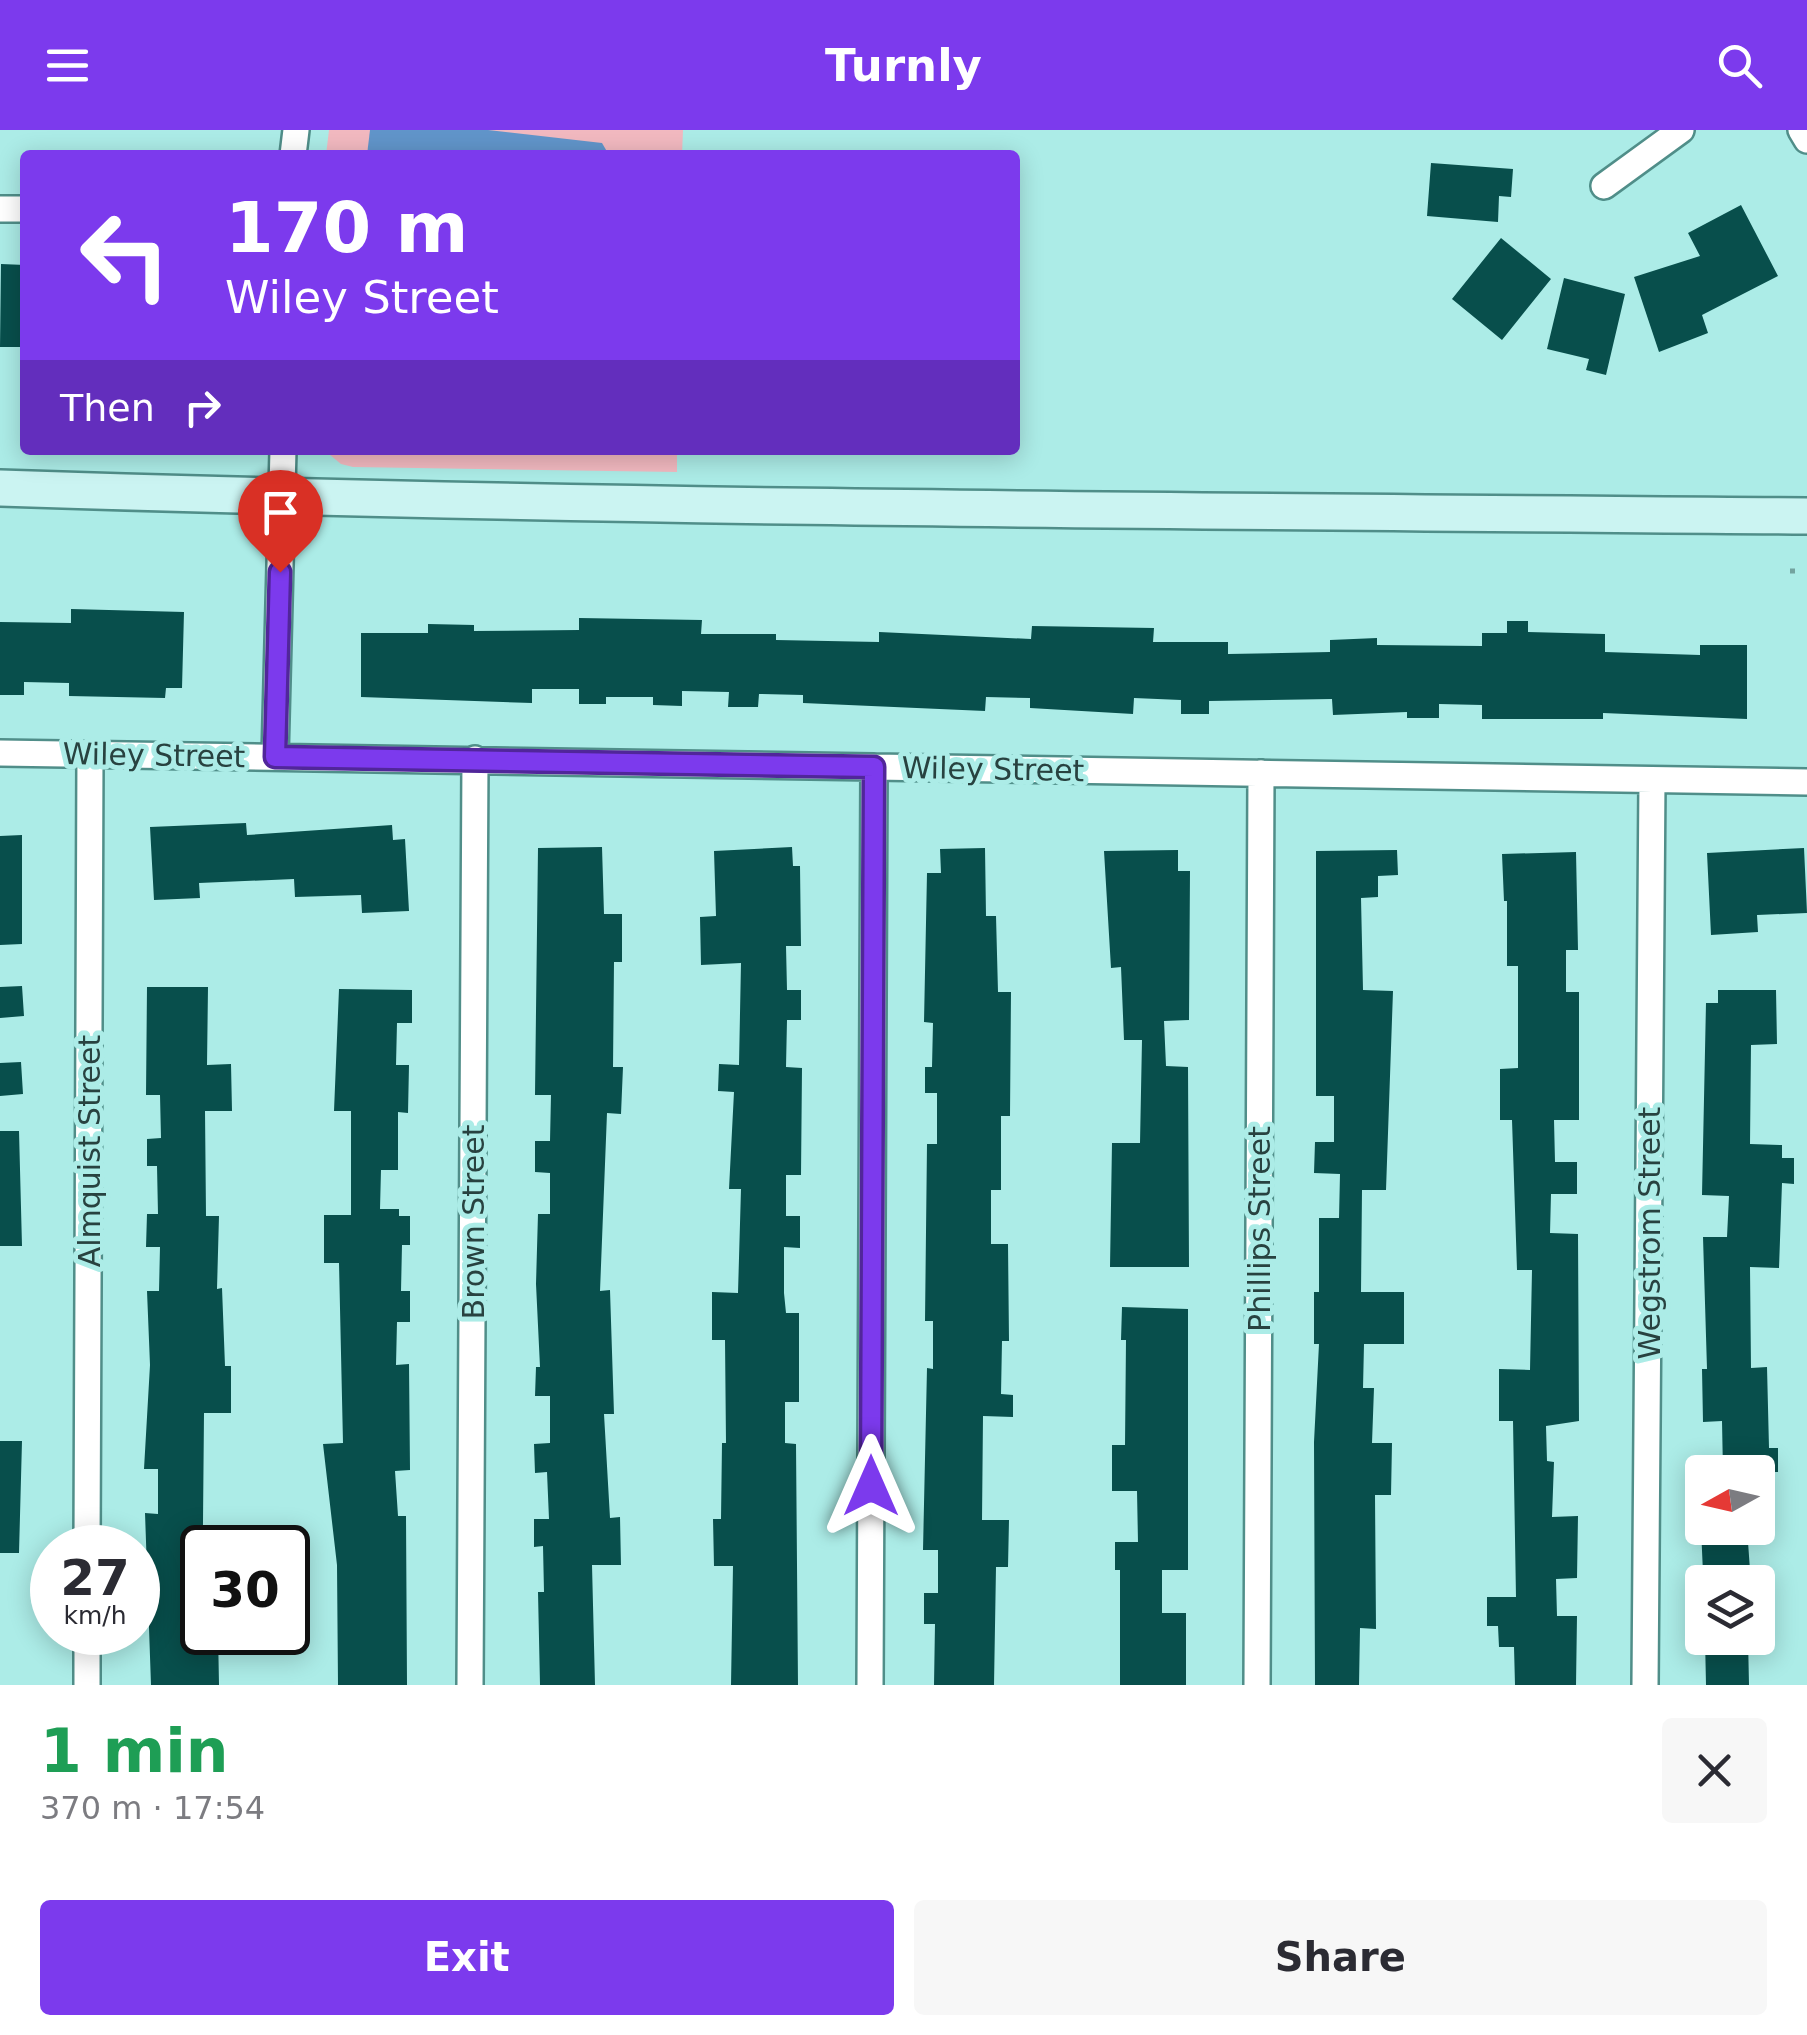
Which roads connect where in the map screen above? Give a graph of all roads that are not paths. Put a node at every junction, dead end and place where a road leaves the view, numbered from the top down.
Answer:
1 (1681, 130) edge
2 (1801, 130) edge
3 (1807, 140) edge
4 (1604, 186) dead end
5 (283, 455) edge
6 (0, 488) edge
7 (282, 498) junction
8 (1807, 516) edge
9 (0, 753) edge
10 (90, 754) junction
11 (275, 757) junction
12 (475, 760) junction
13 (874, 767) junction
14 (1261, 774) junction
15 (1652, 780) junction
16 (1807, 782) edge
17 (87, 1525) edge
18 (87, 1655) edge
19 (86, 1685) edge
20 (470, 1685) edge
21 (870, 1685) edge
22 (1257, 1685) edge
23 (1645, 1685) edge

1 - 4 street
2 - 3 street
5 - 7 street
6 - 7 main road
7 - 8 main road
7 - 11 street
9 - 10 street, Wiley Street
10 - 11 street, Wiley Street
10 - 17 street, Almquist Street
11 - 12 street, Wiley Street
12 - 13 street, Wiley Street
12 - 20 street, Brown Street
13 - 14 street, Wiley Street
13 - 21 street
14 - 15 street, Wiley Street
14 - 22 street, Phillips Street
15 - 16 street, Wiley Street
15 - 23 street, Wegstrom Street
18 - 19 street

